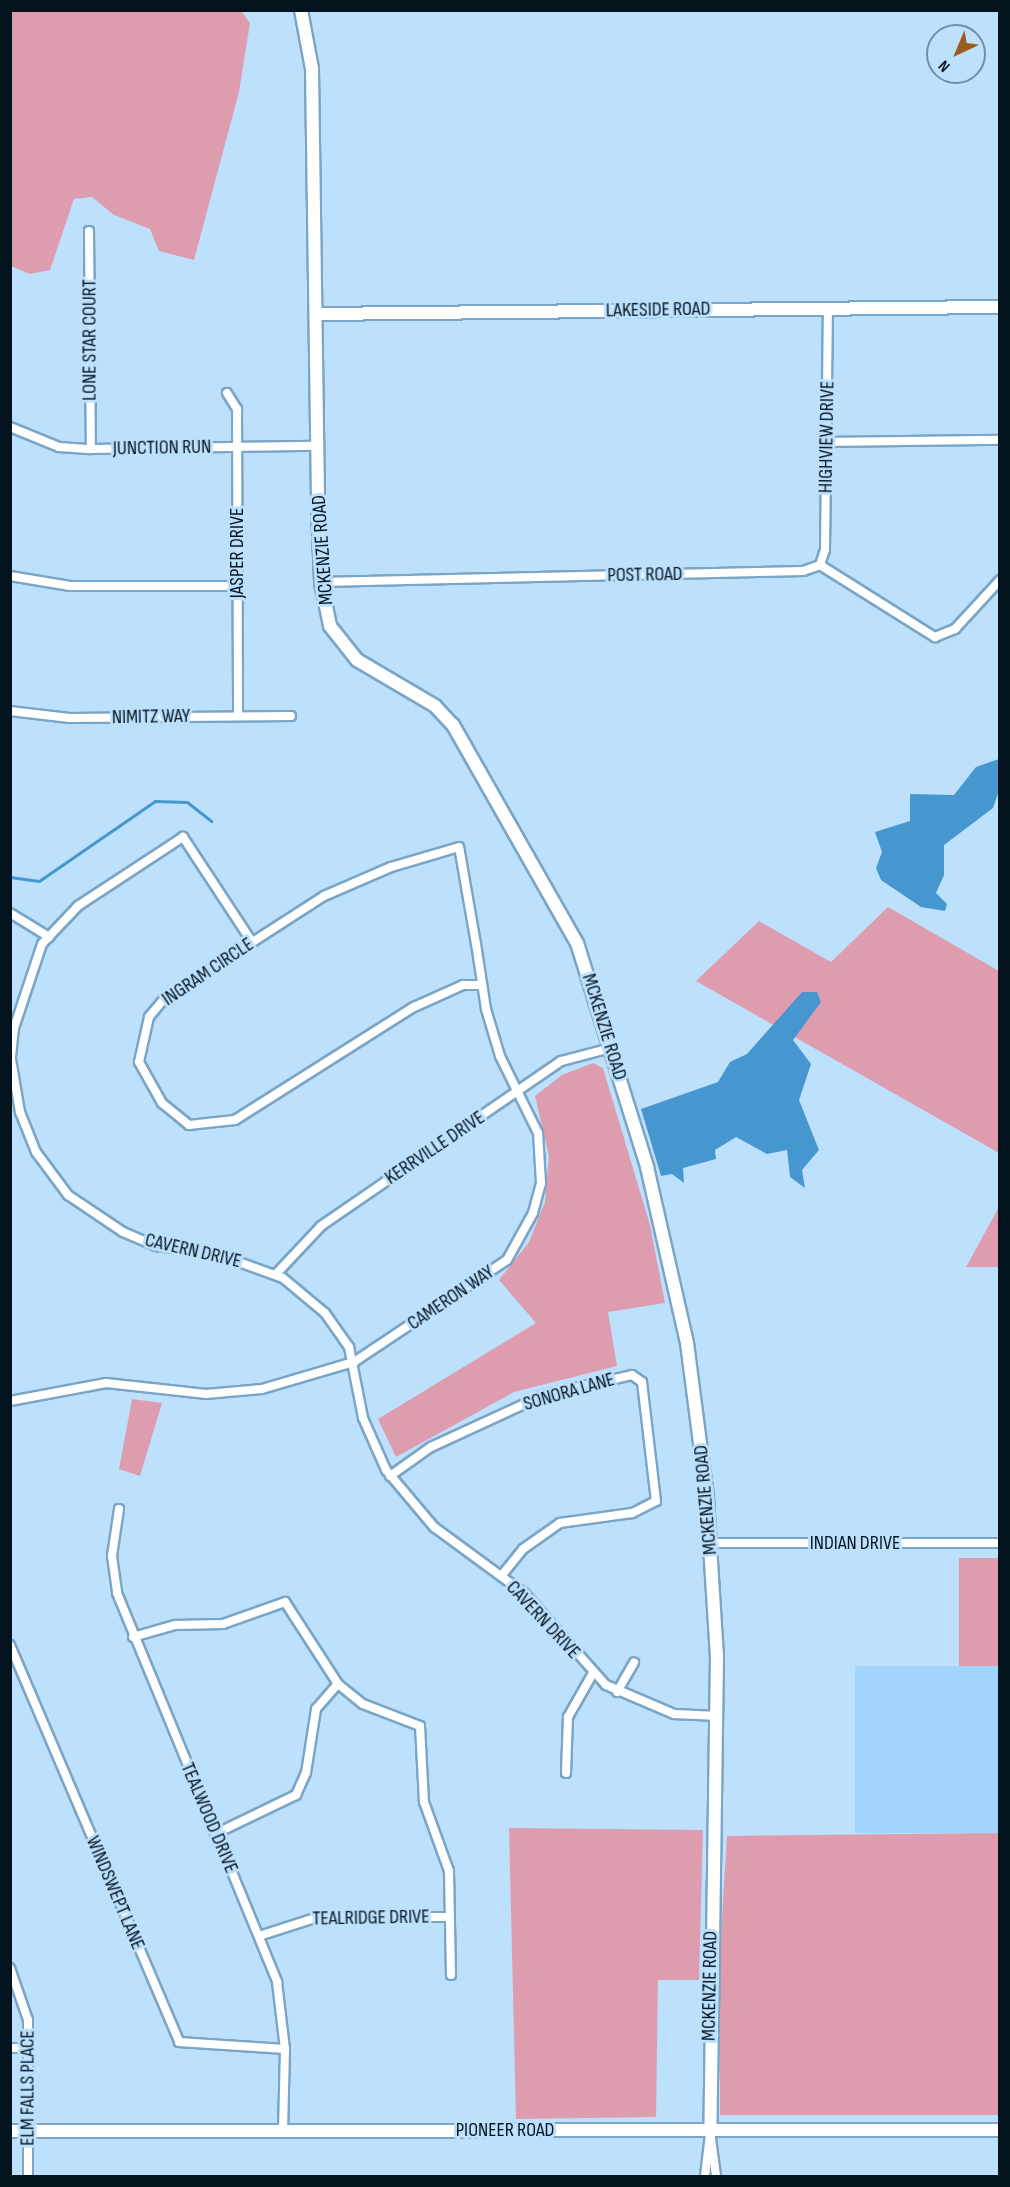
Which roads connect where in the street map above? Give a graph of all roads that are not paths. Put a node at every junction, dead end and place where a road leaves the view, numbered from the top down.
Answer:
1 (301, 10) edge
2 (89, 231) dead end
3 (999, 307) edge
4 (828, 309) junction
5 (316, 314) junction
6 (228, 393) dead end
7 (10, 427) edge
8 (999, 440) edge
9 (827, 442) junction
10 (317, 446) junction
11 (237, 447) junction
12 (91, 449) junction
13 (820, 565) junction
14 (10, 576) edge
15 (999, 580) edge
16 (321, 582) junction
17 (238, 586) junction
18 (10, 711) edge
19 (238, 716) junction
20 (291, 716) dead end
21 (459, 847) joint
22 (10, 913) edge
23 (49, 937) junction
24 (252, 942) junction
25 (483, 985) junction
26 (611, 1048) junction
27 (517, 1091) junction
28 (276, 1274) junction
29 (354, 1362) junction
30 (10, 1401) edge
31 (390, 1476) junction
32 (119, 1509) dead end
33 (711, 1543) junction
34 (999, 1543) edge
35 (502, 1575) junction
36 (133, 1636) junction
37 (10, 1645) edge
38 (634, 1662) dead end
39 (593, 1673) junction
40 (338, 1684) junction
41 (617, 1692) junction
42 (718, 1716) junction
43 (566, 1773) dead end
44 (215, 1834) junction
45 (450, 1917) junction
46 (259, 1936) junction
47 (10, 1968) edge
48 (451, 1975) dead end
49 (10, 2048) edge
50 (28, 2048) junction
51 (285, 2049) junction
52 (999, 2130) edge
53 (28, 2131) junction
54 (283, 2131) junction
55 (710, 2131) junction
56 (10, 2132) edge
57 (28, 2176) edge
58 (705, 2176) edge
59 (716, 2176) edge

1 - 5 street, MCKENZIE ROAD
2 - 12 street, LONE STAR COURT
3 - 4 street, LAKESIDE ROAD
4 - 5 street, LAKESIDE ROAD
4 - 9 street, HIGHVIEW DRIVE
5 - 10 street, MCKENZIE ROAD
6 - 11 street, JASPER DRIVE
7 - 12 street, JUNCTION RUN
8 - 9 street
9 - 13 street, HIGHVIEW DRIVE
10 - 11 street, JUNCTION RUN
10 - 16 street, MCKENZIE ROAD
11 - 12 street, JUNCTION RUN
11 - 17 street, JASPER DRIVE
13 - 15 street
13 - 16 street, POST ROAD
14 - 17 street
16 - 26 street, MCKENZIE ROAD
17 - 19 street, JASPER DRIVE
18 - 19 street, NIMITZ WAY
19 - 20 street, NIMITZ WAY
21 - 24 street, INGRAM CIRCLE
21 - 25 street, CAMERON WAY
22 - 23 street
23 - 24 street, CAVERN DRIVE
23 - 28 street, CAVERN DRIVE
24 - 25 street, INGRAM CIRCLE
25 - 27 street, CAMERON WAY
26 - 27 street, KERRVILLE DRIVE
26 - 33 street, MCKENZIE ROAD
27 - 28 street, KERRVILLE DRIVE
27 - 29 street, CAMERON WAY
28 - 29 street, CAVERN DRIVE
29 - 30 street, CAMERON WAY
29 - 31 street, CAVERN DRIVE
31 - 35 street, CAVERN DRIVE
31 - 35 street, SONORA LANE
32 - 36 street, TEALWOOD DRIVE
33 - 34 street, INDIAN DRIVE
33 - 42 street, MCKENZIE ROAD
35 - 39 street, CAVERN DRIVE
36 - 40 street
36 - 44 street, TEALWOOD DRIVE
37 - 51 street, WINDSWEPT LANE
38 - 41 street
39 - 41 street, CAVERN DRIVE
39 - 43 street
40 - 44 street
40 - 45 street
41 - 42 street, CAVERN DRIVE
42 - 55 street, MCKENZIE ROAD
44 - 46 street, TEALWOOD DRIVE
45 - 46 street, TEALRIDGE DRIVE
45 - 48 street
46 - 51 street, TEALWOOD DRIVE
47 - 50 street, ELM FALLS PLACE
49 - 50 street
50 - 53 street, ELM FALLS PLACE
51 - 54 street, TEALWOOD DRIVE
52 - 55 street, PIONEER ROAD
53 - 54 street, PIONEER ROAD
53 - 56 street, PIONEER ROAD
53 - 57 street, ELM FALLS PLACE
54 - 55 street, PIONEER ROAD
55 - 58 street
55 - 59 street

